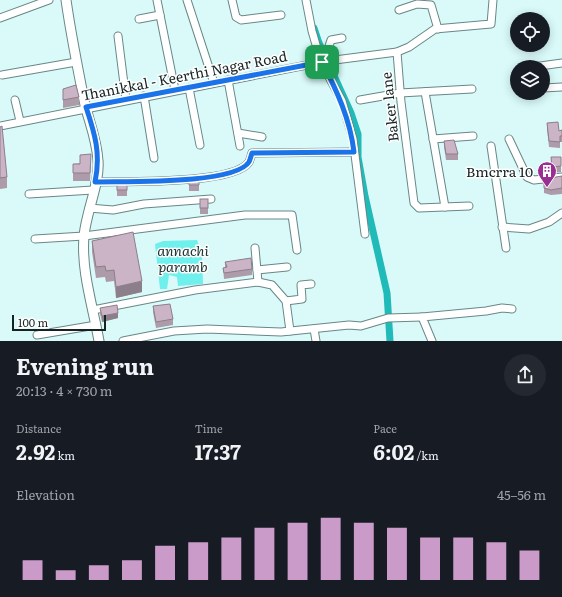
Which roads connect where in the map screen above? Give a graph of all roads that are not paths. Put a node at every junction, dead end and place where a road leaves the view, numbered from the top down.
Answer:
1 (48, 0) edge
2 (66, 0) edge
3 (156, 0) edge
4 (187, 0) edge
5 (232, 0) edge
6 (306, 0) edge
7 (492, 0) edge
8 (399, 10) dead end
9 (160, 15) junction
10 (281, 15) dead end
11 (0, 18) edge
12 (139, 19) dead end
13 (438, 29) junction
14 (118, 36) dead end
15 (342, 38) dead end
16 (397, 52) junction
17 (327, 61) junction
18 (76, 62) junction
19 (562, 63) edge
20 (550, 65) edge
21 (2, 75) dead end
22 (228, 80) junction
23 (214, 83) junction
24 (562, 87) edge
25 (189, 88) junction
26 (550, 88) edge
27 (472, 89) dead end
28 (175, 90) junction
29 (425, 92) junction
30 (400, 93) junction
31 (144, 96) junction
32 (16, 100) dead end
33 (126, 100) junction
34 (360, 100) dead end
35 (86, 107) junction
36 (20, 121) junction
37 (0, 126) edge
38 (238, 133) junction
39 (473, 136) dead end
40 (262, 137) dead end
41 (433, 139) junction
42 (509, 139) dead end
43 (200, 145) dead end
44 (240, 146) dead end
45 (491, 146) dead end
46 (354, 152) junction
47 (154, 158) dead end
48 (562, 177) edge
49 (94, 186) junction
50 (29, 194) dead end
51 (212, 199) dead end
52 (469, 206) dead end
53 (445, 207) junction
54 (89, 208) junction
55 (562, 214) edge
56 (502, 227) junction
57 (365, 234) dead end
58 (84, 236) junction
59 (34, 239) dead end
60 (255, 248) dead end
61 (506, 248) dead end
62 (297, 250) dead end
63 (287, 267) dead end
64 (257, 270) junction
65 (258, 282) junction
66 (311, 284) dead end
67 (286, 301) junction
68 (512, 309) dead end
69 (93, 310) junction
70 (422, 317) junction
71 (96, 324) junction
72 (314, 329) junction
73 (290, 331) junction
74 (37, 335) dead end
75 (99, 341) edge
76 (123, 341) edge
77 (316, 341) edge
78 (432, 341) edge

1 - 11 street
2 - 18 street
3 - 9 street
4 - 23 street
5 - 10 street
6 - 17 street
7 - 13 street, Baker lane
8 - 13 street
9 - 12 street
9 - 28 street
13 - 16 street, Baker lane
14 - 33 street
15 - 17 street
16 - 17 street, Thanikkal - Keerthi Nagar Road
16 - 30 street, Baker lane
17 - 22 street, Thanikkal - Keerthi Nagar Road
17 - 46 street
18 - 21 street
18 - 35 street
19 - 20 street
22 - 23 street, Thanikkal - Keerthi Nagar Road
22 - 38 street
23 - 25 street, Thanikkal - Keerthi Nagar Road
24 - 26 street
25 - 28 street, Thanikkal - Keerthi Nagar Road
25 - 43 street
27 - 29 street
28 - 31 street, Thanikkal - Keerthi Nagar Road
29 - 30 street
29 - 41 street
30 - 34 street
30 - 53 street, Baker lane
31 - 33 street, Thanikkal - Keerthi Nagar Road
31 - 47 street
32 - 36 street
33 - 35 street, Thanikkal - Keerthi Nagar Road
35 - 36 street, Thanikkal - Keerthi Nagar Road
35 - 49 street
36 - 37 street, Thanikkal - Keerthi Nagar Road
38 - 40 street
38 - 44 street
39 - 41 street
41 - 53 street
42 - 48 street
45 - 56 street
46 - 49 street
46 - 57 street
49 - 50 street
49 - 54 street
51 - 54 street
52 - 53 street, Baker lane
54 - 58 street
55 - 56 street
56 - 61 street
58 - 59 street
58 - 62 street
58 - 69 street
60 - 64 street
63 - 64 street
64 - 65 street
65 - 67 street
65 - 69 street
66 - 67 street
67 - 73 street
68 - 70 street
69 - 71 street
70 - 72 street
70 - 78 street
71 - 74 street
71 - 75 street
72 - 73 street
72 - 77 street
73 - 76 street

